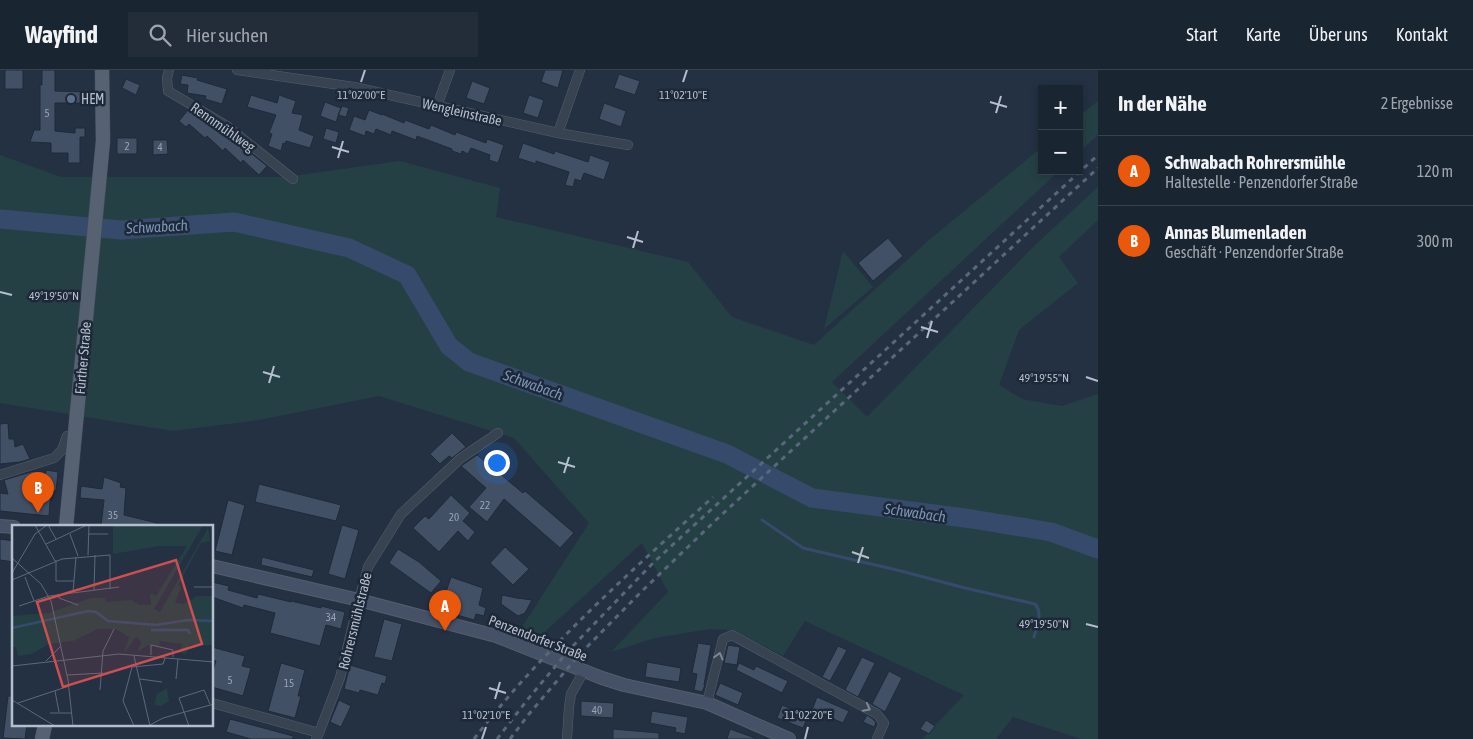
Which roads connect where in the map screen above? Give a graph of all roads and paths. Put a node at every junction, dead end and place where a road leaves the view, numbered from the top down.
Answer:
1 (102, 70) edge
2 (169, 70) edge
3 (237, 70) edge
4 (450, 70) edge
5 (580, 70) edge
6 (284, 73) edge
7 (438, 106) junction
8 (558, 133) junction
9 (628, 145) dead end
10 (293, 179) dead end
11 (498, 433) dead end
12 (68, 436) dead end
13 (0, 475) edge
14 (66, 525) edge
15 (214, 566) edge
16 (358, 600) junction
17 (584, 671) junction
18 (707, 703) junction
19 (214, 704) edge
20 (45, 726) edge
21 (318, 736) edge
22 (42, 739) edge
23 (567, 739) edge
24 (789, 739) edge
25 (877, 739) edge

1 - 14 main road, Fürther Straße
2 - 10 street, Rennmühlweg
3 - 6 street, Wengleinstraße
4 - 7 street
5 - 8 street
6 - 7 street, Wengleinstraße
7 - 8 street, Wengleinstraße
8 - 9 street, Wengleinstraße
11 - 16 street, Rohrersmühlstraße
12 - 13 street
15 - 16 main road, Penzendorfer Straße
16 - 17 main road, Penzendorfer Straße
16 - 21 street, Rohrersmühlstraße
17 - 18 main road, Penzendorfer Straße
17 - 23 street
18 - 24 main road, Penzendorfer Straße
18 -> 25 street
19 - 21 street
20 - 22 main road

